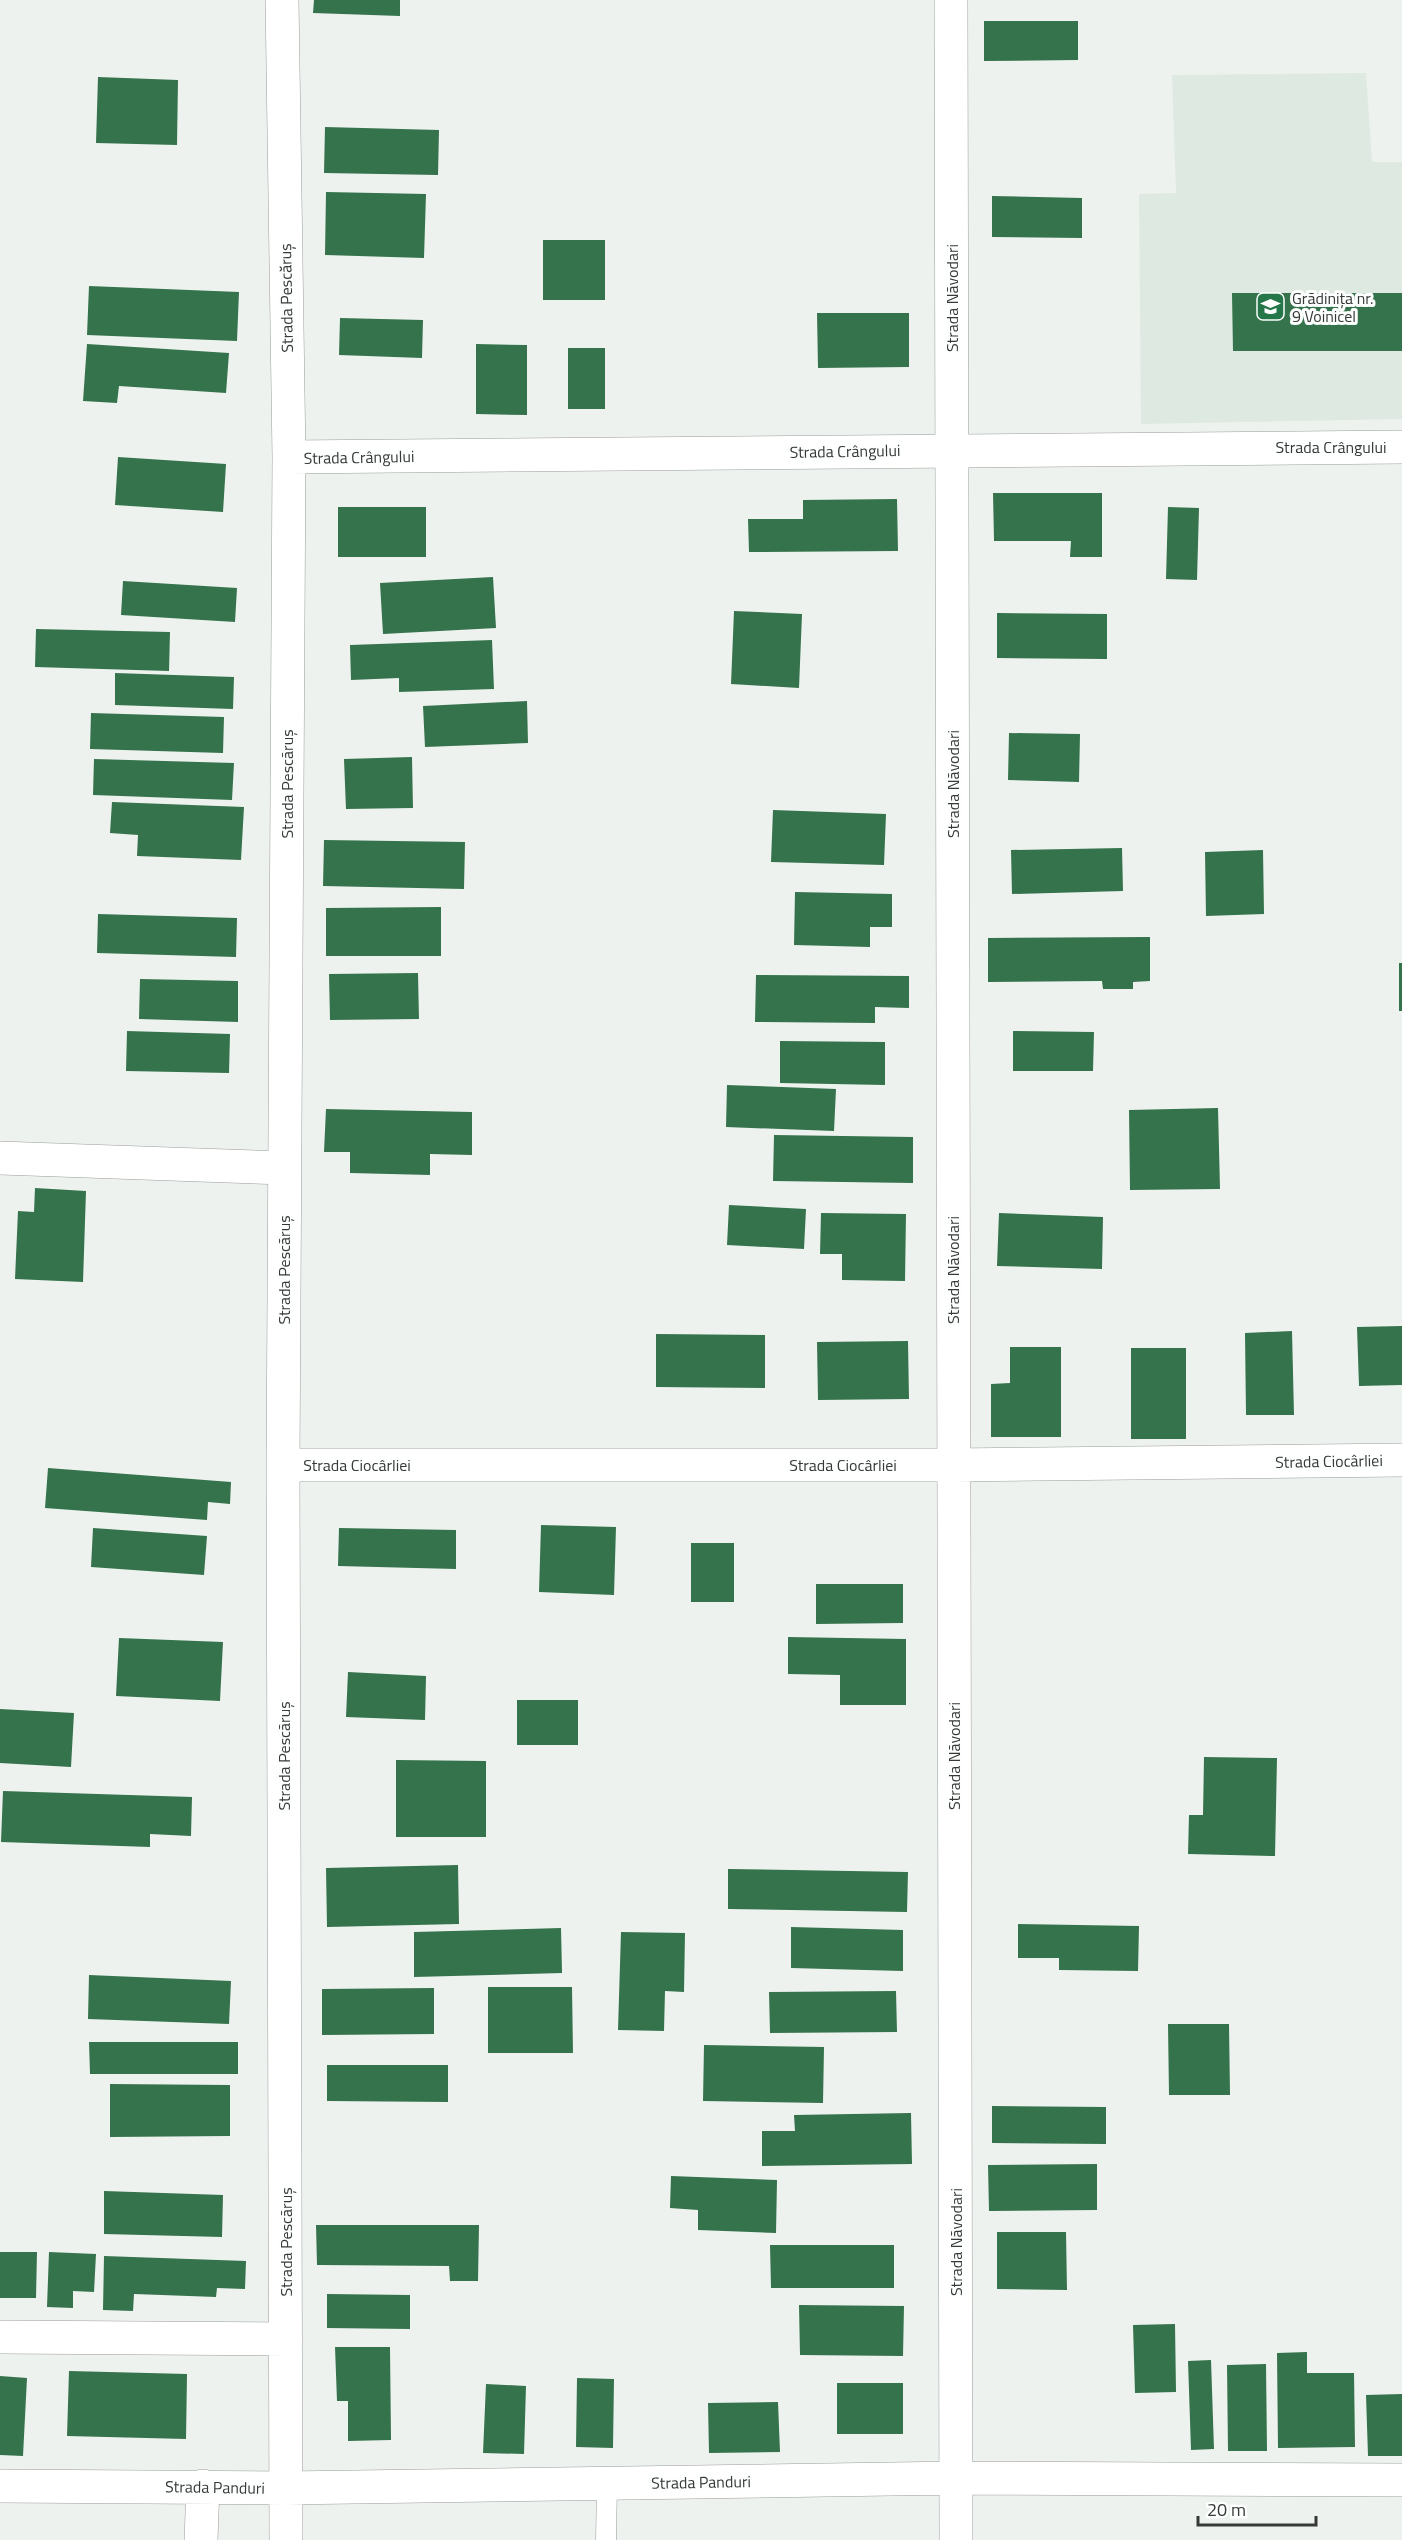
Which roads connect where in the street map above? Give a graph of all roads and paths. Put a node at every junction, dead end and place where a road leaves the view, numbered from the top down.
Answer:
1 (282, 0) edge
2 (951, 0) edge
3 (1402, 447) edge
4 (953, 449) junction
5 (289, 458) junction
6 (0, 1158) edge
7 (285, 1168) junction
8 (1402, 1460) edge
9 (283, 1465) junction
10 (953, 1466) junction
11 (0, 2337) edge
12 (286, 2339) junction
13 (957, 2478) junction
14 (1402, 2480) edge
15 (607, 2484) junction
16 (0, 2486) edge
17 (203, 2486) junction
18 (286, 2488) junction
19 (201, 2540) edge
20 (286, 2540) edge
21 (606, 2540) edge
22 (956, 2540) edge

1 - 5 street, Strada Pescăruș
2 - 4 street, Strada Năvodari
3 - 4 street, Strada Crângului
4 - 5 street, Strada Crângului
4 - 10 street, Strada Năvodari
5 - 7 street, Strada Pescăruș
6 - 7 street
7 - 9 street, Strada Pescăruș
8 - 10 street, Strada Ciocârliei
9 - 10 street, Strada Ciocârliei
9 - 12 street, Strada Pescăruș
10 - 13 street, Strada Năvodari
11 - 12 street
12 - 18 street, Strada Pescăruș
13 - 14 street, Strada Panduri
13 - 15 street, Strada Panduri
13 - 22 street, Strada Năvodari
15 - 18 street, Strada Panduri
15 - 21 lane
16 - 17 street, Strada Panduri
17 - 18 street, Strada Panduri
17 - 19 street
18 - 20 street, Strada Pescăruș

